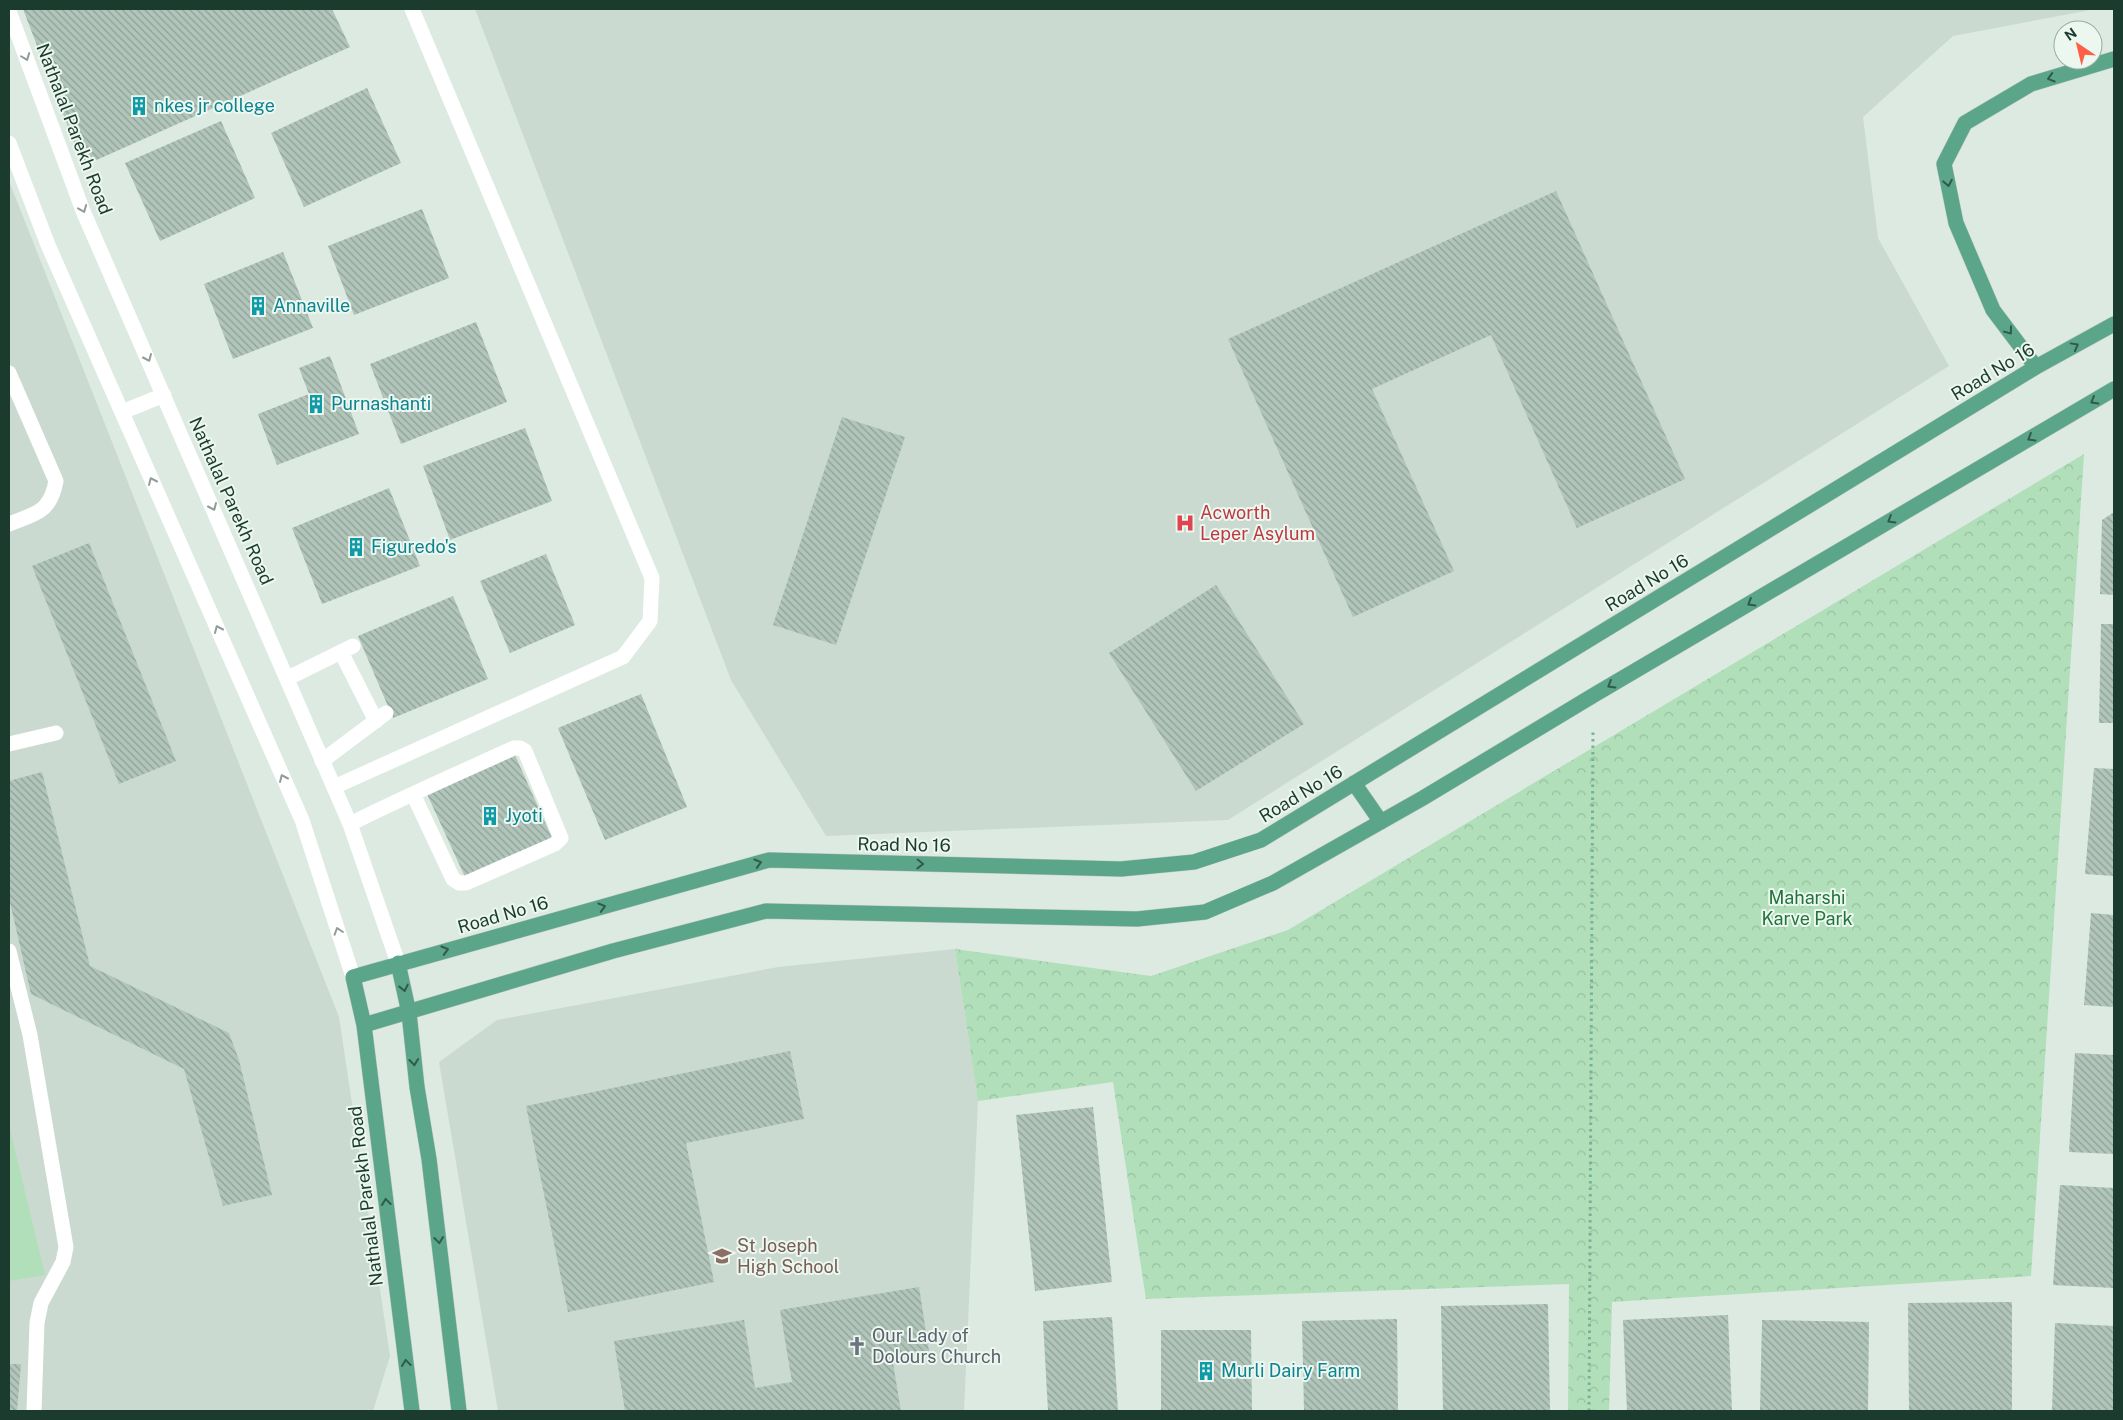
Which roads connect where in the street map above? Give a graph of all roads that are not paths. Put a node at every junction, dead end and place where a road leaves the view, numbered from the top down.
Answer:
1 (412, 9) edge
2 (9, 11) edge
3 (2114, 59) edge
4 (9, 143) edge
5 (2114, 324) edge
6 (2036, 367) junction
7 (9, 373) edge
8 (2114, 389) edge
9 (164, 395) junction
10 (122, 412) junction
11 (9, 524) edge
12 (288, 678) junction
13 (56, 733) dead end
14 (9, 744) edge
15 (322, 761) junction
16 (1354, 783) junction
17 (334, 786) junction
18 (413, 794) junction
19 (1381, 822) junction
20 (350, 824) junction
21 (9, 952) edge
22 (398, 963) junction
23 (353, 977) junction
24 (409, 1013) junction
25 (364, 1025) junction
26 (34, 1411) edge
27 (412, 1411) edge
28 (459, 1411) edge

1 - 17 street
2 -> 9 street, Nathalal Parekh Road
3 -> 6 main road
4 - 10 street, Nathalal Parekh Road
6 -> 5 main road, Road No 16
6 - 16 main road, Road No 16
7 - 11 street
8 -> 19 main road
9 - 10 street
9 -> 12 street, Nathalal Parekh Road
23 -> 10 street, Nathalal Parekh Road
12 - 15 street, Nathalal Parekh Road
12 - 15 street
13 - 14 street
15 - 17 street, Nathalal Parekh Road
16 - 19 main road
22 -> 16 main road, Road No 16
17 - 20 street, Nathalal Parekh Road
18 - 18 street
18 - 20 street
19 - 24 main road
20 - 22 street, Nathalal Parekh Road
21 - 26 street
22 - 23 main road
22 -> 24 main road
23 - 25 main road, Nathalal Parekh Road
24 - 25 main road
24 -> 28 main road
27 -> 25 main road, Nathalal Parekh Road

